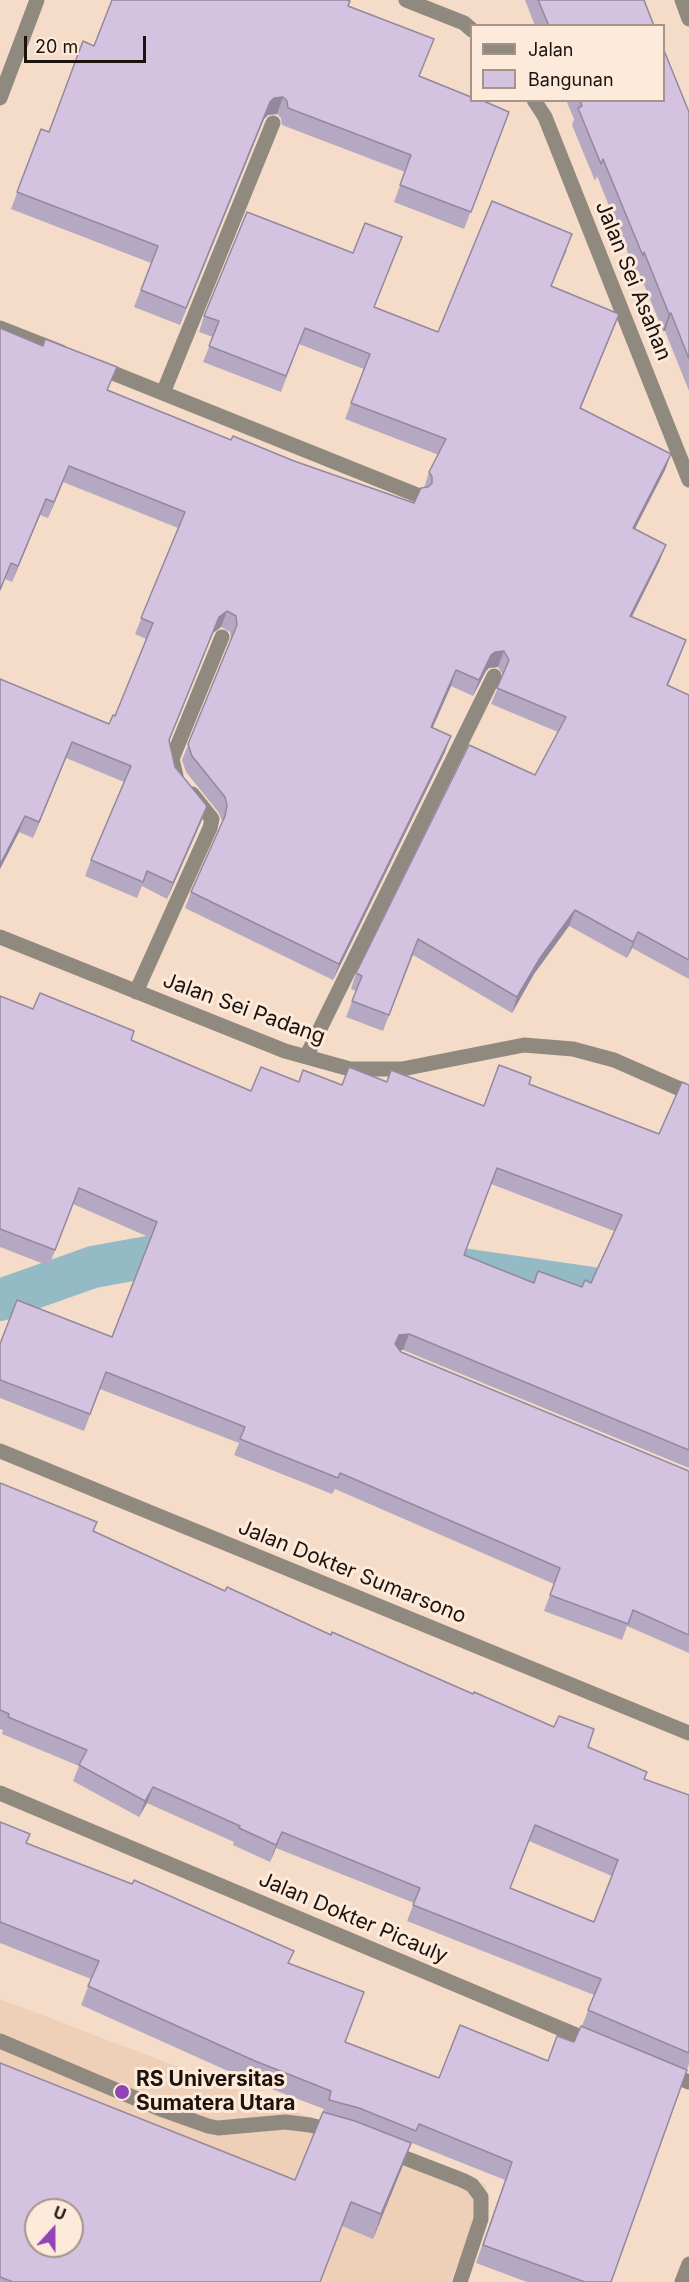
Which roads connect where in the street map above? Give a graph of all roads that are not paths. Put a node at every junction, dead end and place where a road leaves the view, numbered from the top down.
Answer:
1 (37, 0) edge
2 (406, 0) edge
3 (682, 0) edge
4 (689, 18) edge
5 (470, 29) edge
6 (0, 98) edge
7 (535, 102) edge
8 (273, 123) edge
9 (0, 328) edge
10 (164, 393) junction
11 (689, 480) edge
12 (417, 495) edge
13 (222, 637) edge
14 (494, 676) edge
15 (0, 937) edge
16 (136, 992) junction
17 (306, 1057) junction
18 (689, 1093) edge
19 (0, 1451) edge
20 (689, 1733) edge
21 (0, 1793) edge
22 (0, 2041) edge
23 (612, 2050) edge
24 (645, 2064) edge
25 (689, 2082) edge
26 (349, 2136) edge
27 (369, 2144) edge
28 (689, 2264) edge
29 (460, 2282) edge
30 (682, 2282) edge

1 - 6 street
2 - 5 street
3 - 4 street
7 - 11 street, Jalan Sei Asahan
8 - 10 street
9 - 10 street
10 - 12 street
13 - 16 street
14 - 17 street
15 - 16 street, Jalan Sei Padang
16 - 17 street, Jalan Sei Padang
17 - 18 street, Jalan Sei Padang
19 - 20 street, Jalan Dokter Sumarsono
21 - 23 street, Jalan Dokter Picauly
22 - 26 street
24 - 25 street
27 - 29 street
28 - 30 street

